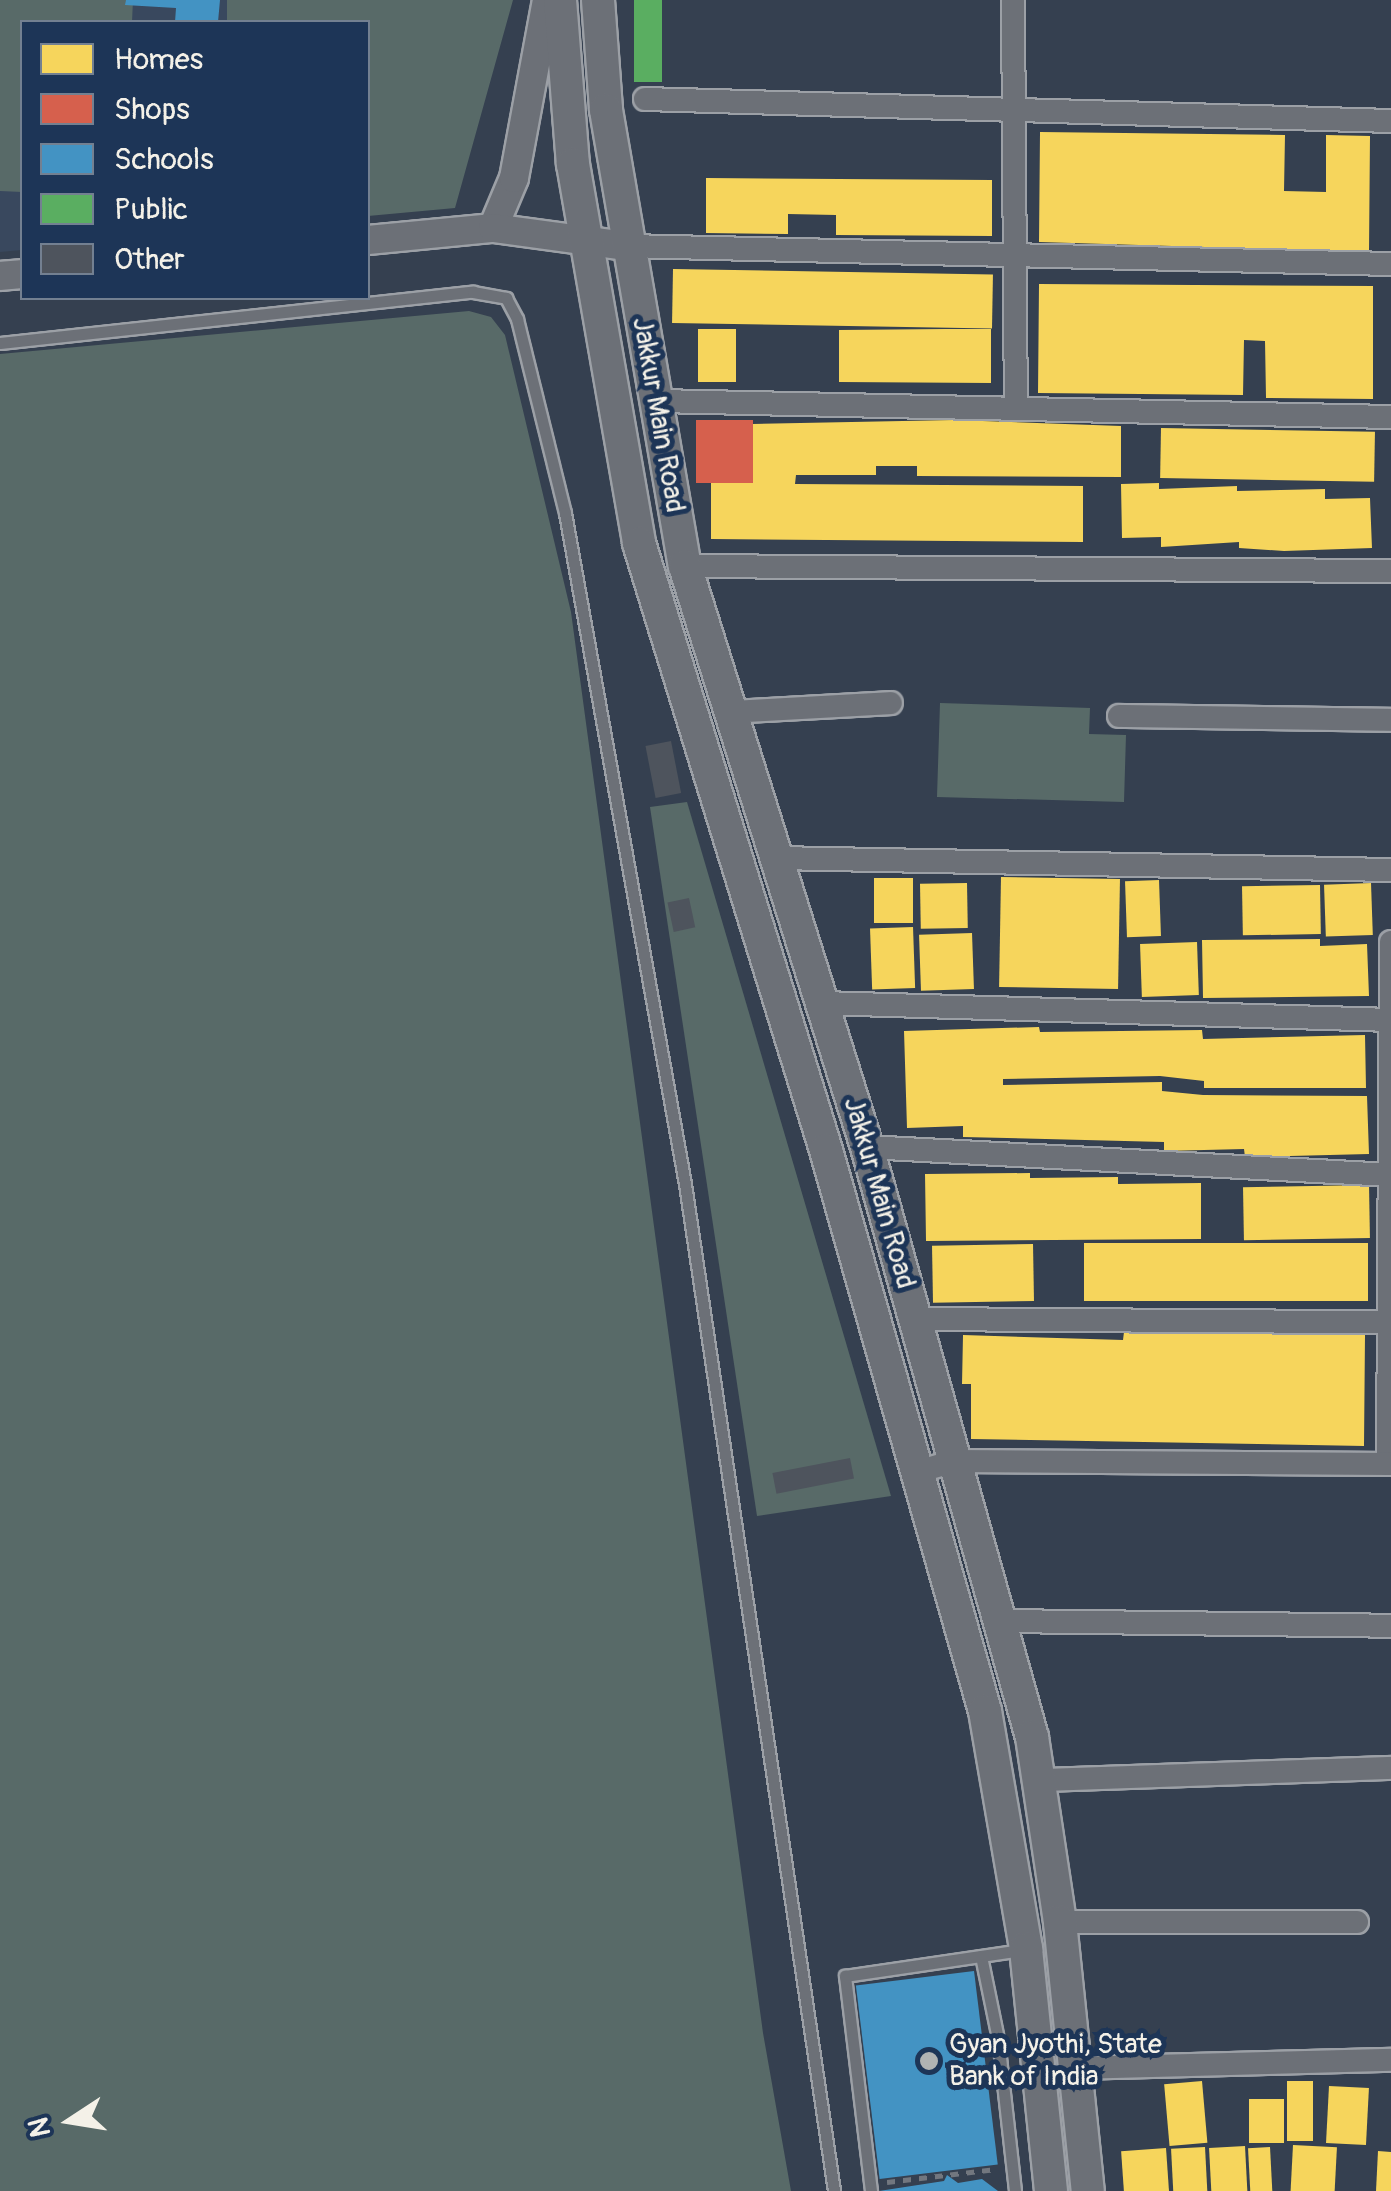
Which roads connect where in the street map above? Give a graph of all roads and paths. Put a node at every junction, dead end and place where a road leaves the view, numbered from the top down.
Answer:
1 (547, 0) edge
2 (560, 0) edge
3 (598, 0) edge
4 (1013, 0) edge
5 (646, 100) dead end
6 (1014, 111) junction
7 (1391, 121) edge
8 (493, 228) junction
9 (370, 240) edge
10 (586, 243) junction
11 (627, 246) junction
12 (1014, 255) junction
13 (1391, 264) edge
14 (0, 342) edge
15 (657, 401) junction
16 (1016, 408) junction
17 (1391, 417) edge
18 (685, 566) junction
19 (1391, 571) edge
20 (891, 703) dead end
21 (730, 712) junction
22 (1118, 716) dead end
23 (1391, 720) edge
24 (776, 858) junction
25 (1391, 870) edge
26 (1391, 942) edge
27 (822, 1004) junction
28 (1391, 1020) edge
29 (867, 1146) junction
30 (1390, 1174) edge
31 (915, 1319) junction
32 (1390, 1322) edge
33 (955, 1461) junction
34 (1390, 1464) edge
35 (920, 1471) junction
36 (1001, 1621) junction
37 (1391, 1626) edge
38 (1391, 1768) edge
39 (1041, 1780) junction
40 (1060, 1922) junction
41 (1357, 1922) dead end
42 (1026, 1949) junction
43 (981, 1956) junction
44 (1391, 2060) edge
45 (1077, 2068) junction
46 (1013, 2167) junction
47 (870, 2188) edge
48 (834, 2191) edge
49 (1015, 2191) edge
50 (1051, 2191) edge
51 (1088, 2191) edge

1 - 8 street
2 - 10 main road, Jakkur Main Road
3 - 11 main road, Jakkur Main Road
4 - 6 street
5 - 6 street
6 - 7 street
6 - 12 street
8 - 9 street
8 - 10 street
10 - 11 street
10 - 35 main road, Jakkur Main Road
11 - 12 street
11 - 15 main road, Jakkur Main Road
12 - 13 street
12 - 16 street
14 - 48 lane
15 - 16 street
15 - 18 main road, Jakkur Main Road
16 - 17 street
18 - 19 street
18 - 21 main road, Jakkur Main Road
20 - 21 street
21 - 24 main road, Jakkur Main Road
22 - 23 street
24 - 25 street
24 - 27 main road, Jakkur Main Road
26 - 28 street
27 - 28 street
27 - 29 main road, Jakkur Main Road
28 - 30 street
29 - 30 street
29 - 31 main road, Jakkur Main Road
30 - 32 street
31 - 32 street
31 - 33 main road, Jakkur Main Road
32 - 34 street
33 - 34 street
33 - 35 street
33 - 36 main road, Jakkur Main Road
35 - 42 main road, Jakkur Main Road
36 - 37 street
36 - 39 main road, Jakkur Main Road
38 - 39 street
39 - 40 main road, Jakkur Main Road
40 - 41 street
40 - 45 main road, Jakkur Main Road
42 - 43 lane
42 - 50 main road, Jakkur Main Road
43 - 46 lane
43 - 47 lane
44 - 45 street
45 - 51 main road, Jakkur Main Road
46 - 47 path
46 - 49 lane

